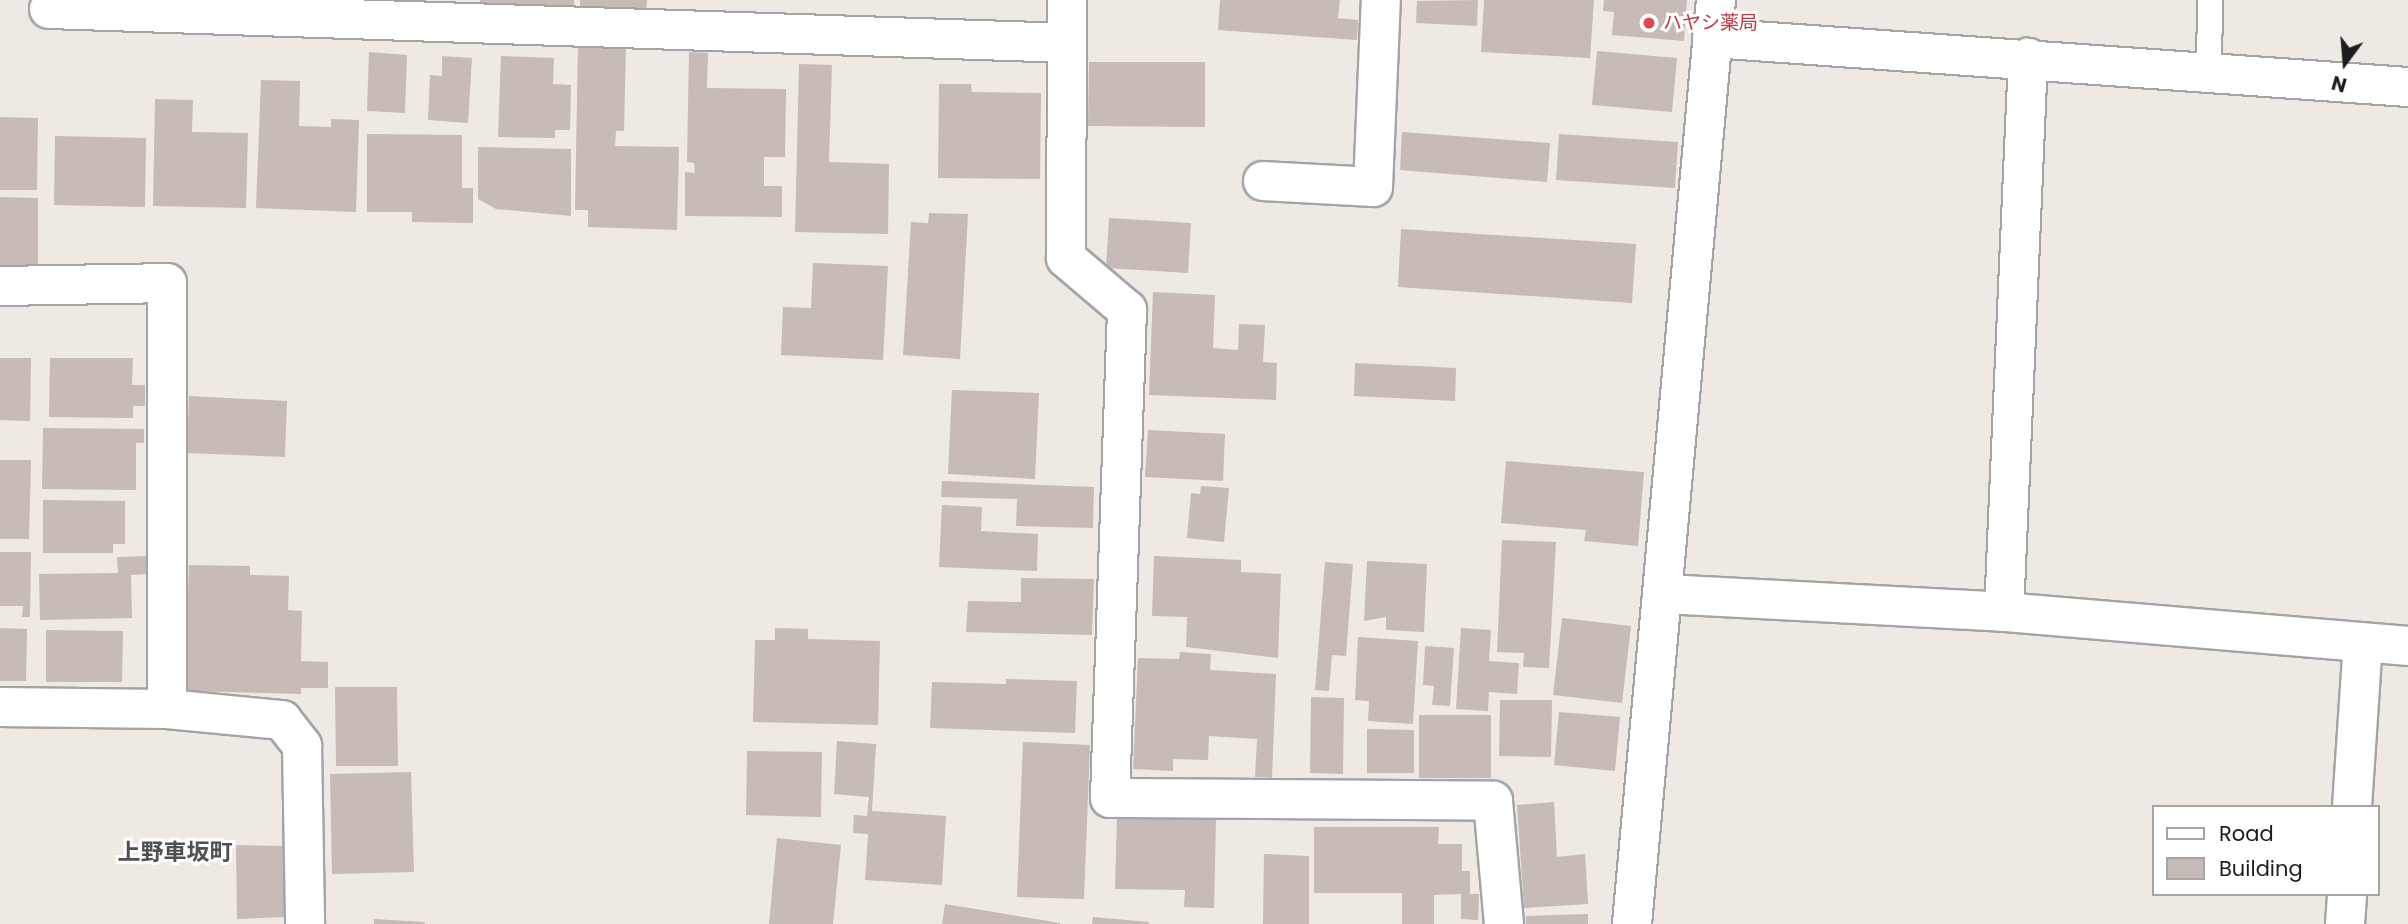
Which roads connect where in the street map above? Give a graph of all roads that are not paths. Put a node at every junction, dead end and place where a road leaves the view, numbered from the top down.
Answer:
1 (1067, 0) edge
2 (1381, 0) edge
3 (1716, 0) edge
4 (2210, 0) edge
5 (49, 9) dead end
6 (1712, 38) junction
7 (1066, 43) junction
8 (2028, 58) junction
9 (2209, 71) junction
10 (2408, 87) edge
11 (1263, 181) dead end
12 (0, 286) edge
13 (1664, 594) junction
14 (2004, 612) junction
15 (2362, 643) junction
16 (2408, 646) edge
17 (0, 707) edge
18 (167, 709) junction
19 (2352, 805) edge
20 (2347, 896) edge
21 (305, 924) edge
22 (1504, 924) edge
23 (1632, 924) edge
24 (2345, 924) edge

1 - 7 street
2 - 11 street
3 - 6 street
4 - 9 lane
5 - 7 street
6 - 8 street
6 - 13 street
7 - 22 street
8 - 9 street
8 - 14 street
9 - 10 street
12 - 18 street
13 - 14 street
13 - 23 street
14 - 15 street
15 - 16 street
15 - 19 street
17 - 18 street
18 - 21 street
20 - 24 street

